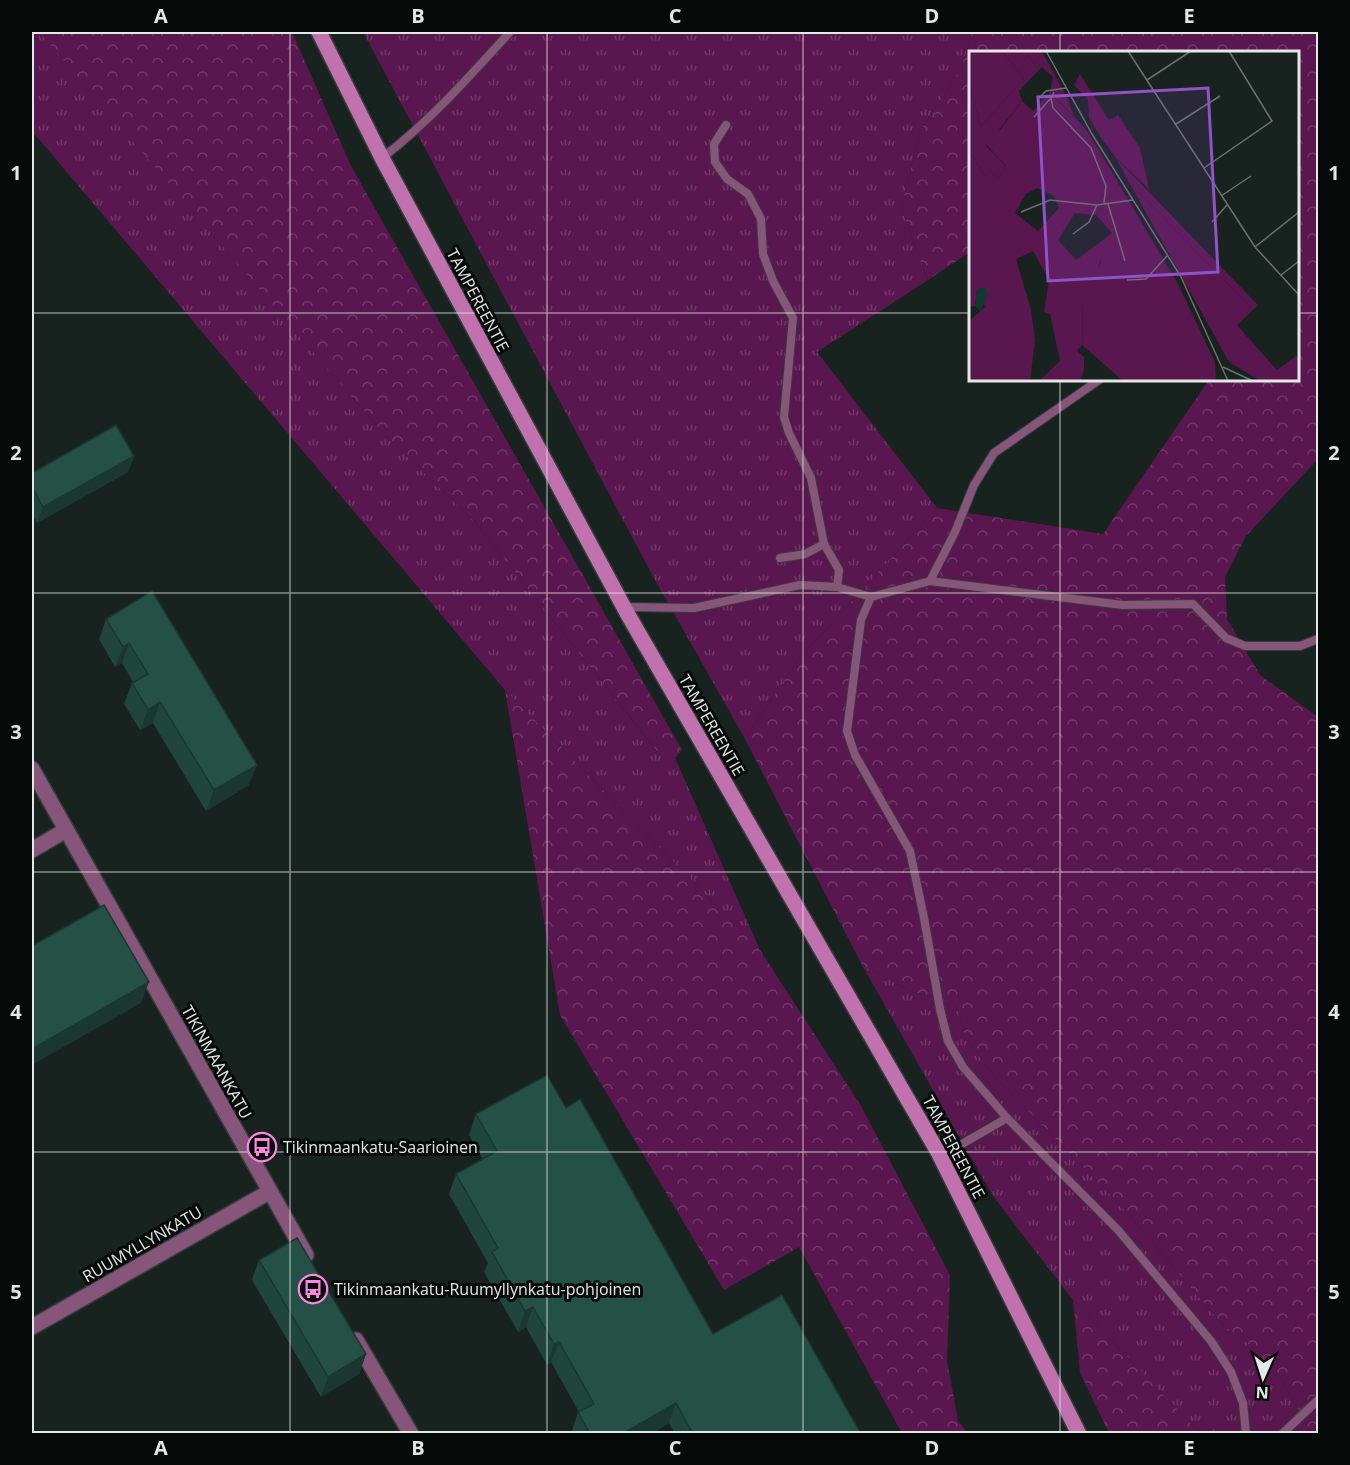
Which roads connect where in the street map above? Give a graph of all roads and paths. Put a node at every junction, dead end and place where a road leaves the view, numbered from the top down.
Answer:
1 (320, 32) edge
2 (510, 32) edge
3 (726, 125) dead end
4 (382, 158) junction
5 (1098, 381) edge
6 (824, 544) junction
7 (780, 558) dead end
8 (930, 581) junction
9 (837, 587) junction
10 (871, 597) junction
11 (624, 607) junction
12 (1318, 639) edge
13 (32, 769) edge
14 (66, 830) junction
15 (32, 850) edge
16 (1006, 1118) junction
17 (938, 1152) junction
18 (269, 1192) junction
19 (316, 1273) edge
20 (346, 1323) edge
21 (32, 1327) edge
22 (1318, 1400) edge
23 (411, 1434) edge
24 (1079, 1434) edge
25 (1246, 1434) edge
26 (1282, 1434) edge

1 - 4 main road, TAMPEREENTIE
2 - 4 lane
3 - 6 lane
4 - 11 main road, TAMPEREENTIE
5 - 8 lane
6 - 7 lane
6 - 9 lane
8 - 10 lane
8 - 12 lane
9 - 10 lane
9 - 11 lane
10 - 16 lane
11 - 17 main road, TAMPEREENTIE
13 - 14 street, TIKINMAANKATU
14 - 15 street
14 - 18 street, TIKINMAANKATU
16 - 17 lane
16 - 25 lane
17 - 24 main road, TAMPEREENTIE
18 - 19 street, TIKINMAANKATU
18 - 21 street, RUUMYLLYNKATU
20 - 23 street
22 - 26 lane

